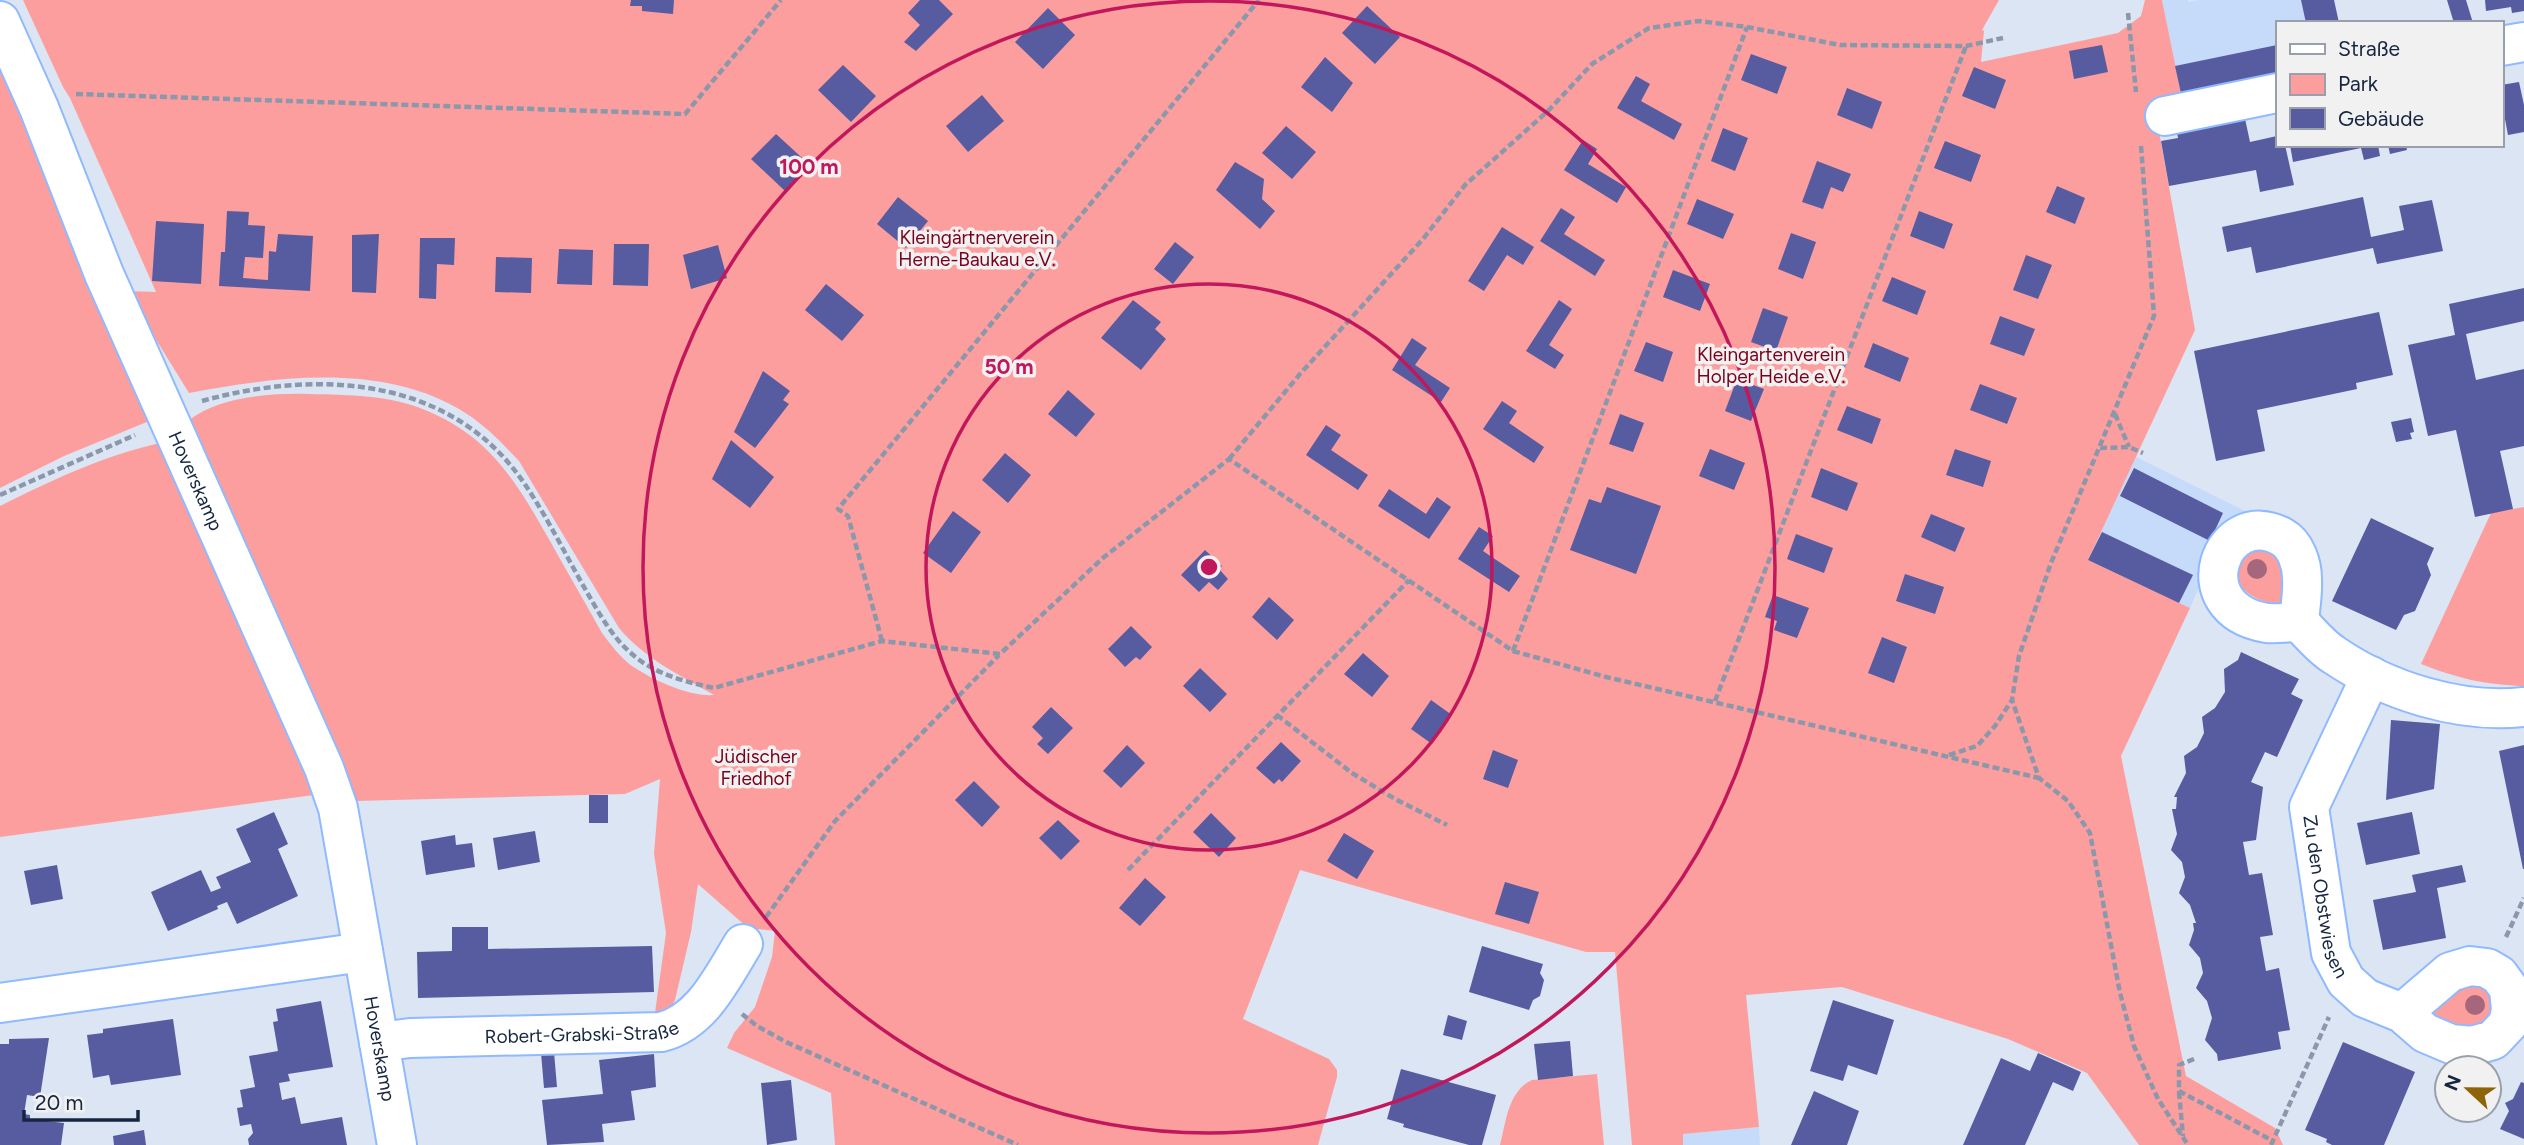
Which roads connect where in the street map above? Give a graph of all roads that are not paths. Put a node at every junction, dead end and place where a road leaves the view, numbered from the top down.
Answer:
1 (0, 21) edge
2 (2524, 41) edge
3 (2503, 46) edge
4 (2276, 93) edge
5 (2147, 116) road end
6 (2299, 622) dead end
7 (2371, 676) junction
8 (2524, 707) edge
9 (743, 944) road end
10 (363, 952) junction
11 (0, 1003) edge
12 (2402, 1013) dead end
13 (379, 1042) junction
14 (397, 1145) edge

1 - 10 street, Hoverskamp
2 - 3 street
4 - 5 street
6 - 7 street
7 - 8 street
7 - 12 street, Zu den Obstwiesen
9 - 13 street, Robert-Grabski-Straße
10 - 11 street
10 - 13 street, Hoverskamp
13 - 14 street, Hoverskamp

